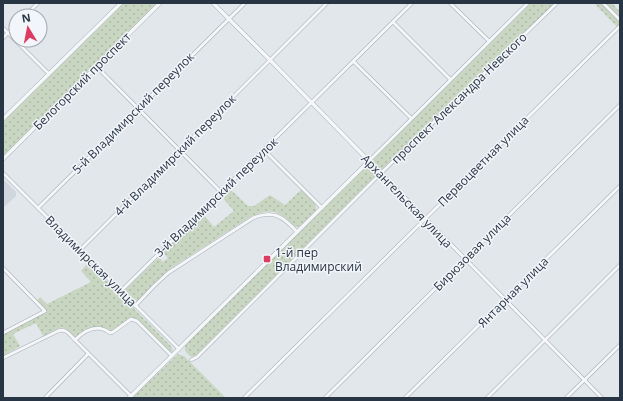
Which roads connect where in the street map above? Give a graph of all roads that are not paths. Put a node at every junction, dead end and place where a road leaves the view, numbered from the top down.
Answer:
1 (121, 3) edge
2 (160, 3) edge
3 (212, 3) edge
4 (245, 3) edge
5 (327, 3) edge
6 (412, 3) edge
7 (450, 3) edge
8 (528, 3) edge
9 (556, 3) edge
10 (603, 3) edge
11 (229, 19) junction
12 (620, 20) edge
13 (393, 22) junction
14 (620, 26) edge
15 (3, 28) edge
16 (8, 33) joint
17 (3, 38) edge
18 (489, 41) junction
19 (23, 48) edge
20 (270, 60) junction
21 (354, 62) junction
22 (97, 67) junction
23 (50, 74) junction
24 (450, 79) junction
25 (312, 103) junction
26 (620, 105) edge
27 (139, 108) junction
28 (411, 118) junction
29 (3, 120) edge
30 (180, 150) junction
31 (264, 150) junction
32 (3, 159) edge
33 (369, 161) junction
34 (3, 172) edge
35 (380, 174) junction
36 (620, 186) edge
37 (221, 192) junction
38 (38, 208) junction
39 (322, 208) junction
40 (424, 219) junction
41 (297, 232) junction
42 (80, 250) junction
43 (465, 259) junction
44 (620, 265) edge
45 (3, 268) edge
46 (121, 291) junction
47 (504, 300) junction
48 (135, 306) junction
49 (3, 333) edge
50 (75, 340) junction
51 (544, 340) junction
52 (620, 345) edge
53 (178, 349) junction
54 (88, 354) junction
55 (172, 356) junction
56 (3, 358) edge
57 (191, 360) dead end
58 (584, 380) junction
59 (130, 397) edge
60 (45, 398) edge
61 (244, 398) edge
62 (324, 398) edge
63 (405, 398) edge
64 (487, 398) edge
65 (566, 398) edge
66 (602, 398) edge

1 - 23 street
2 - 22 street, Белогорский проспект
3 - 11 street, Архангельская улица
4 - 11 street, 5-й Владимирский переулок
5 - 20 street, 4-й Владимирский переулок
6 - 13 street, 3-й Владимирский переулок
7 - 18 street
8 - 18 street, проспект Александра Невского
9 - 35 street, проспект Александра Невского
10 - 12 street
11 - 20 street, Архангельская улица
11 - 27 street, 5-й Владимирский переулок
13 - 21 street, 3-й Владимирский переулок
13 - 24 street
14 - 40 street, Первоцветная улица
15 - 16 street
16 - 17 street
18 - 24 street, проспект Александра Невского
19 - 23 street
20 - 25 street, Архангельская улица
20 - 30 street, 4-й Владимирский переулок
21 - 25 street, 3-й Владимирский переулок
21 - 28 street
22 - 27 street
22 - 32 street, Белогорский проспект
23 - 29 street
24 - 28 street, проспект Александра Невского
25 - 31 street, 3-й Владимирский переулок
25 - 33 street, Архангельская улица
26 - 43 street, Бирюзовая улица
27 - 30 street
27 - 38 street, 5-й Владимирский переулок
28 - 33 street, проспект Александра Невского
30 - 37 street
30 - 42 street, 4-й Владимирский переулок
31 - 37 street, 3-й Владимирский переулок
31 - 39 street
33 - 35 street, Архангельская улица
33 - 39 street
34 - 38 street, Владимирская улица
35 - 40 street, Архангельская улица
35 - 57 street, проспект Александра Невского
36 - 47 street, Янтарная улица
37 - 46 street, 3-й Владимирский переулок
38 - 42 street, Владимирская улица
39 - 41 street
40 - 43 street, Архангельская улица
40 - 61 street, Первоцветная улица
41 - 48 street
41 - 53 street
42 - 46 street, Владимирская улица
43 - 47 street, Архангельская улица
43 - 62 street, Бирюзовая улица
44 - 51 street
45 - 49 street
46 - 48 street, Владимирская улица
47 - 51 street, Архангельская улица
47 - 63 street, Янтарная улица
48 - 53 street, Владимирская улица
50 - 54 street
50 - 55 street
50 - 56 street
51 - 58 street, Архангельская улица
51 - 64 street
52 - 58 street
53 - 55 street
54 - 59 street
54 - 60 street
55 - 59 street
58 - 65 street
58 - 66 street, Архангельская улица

